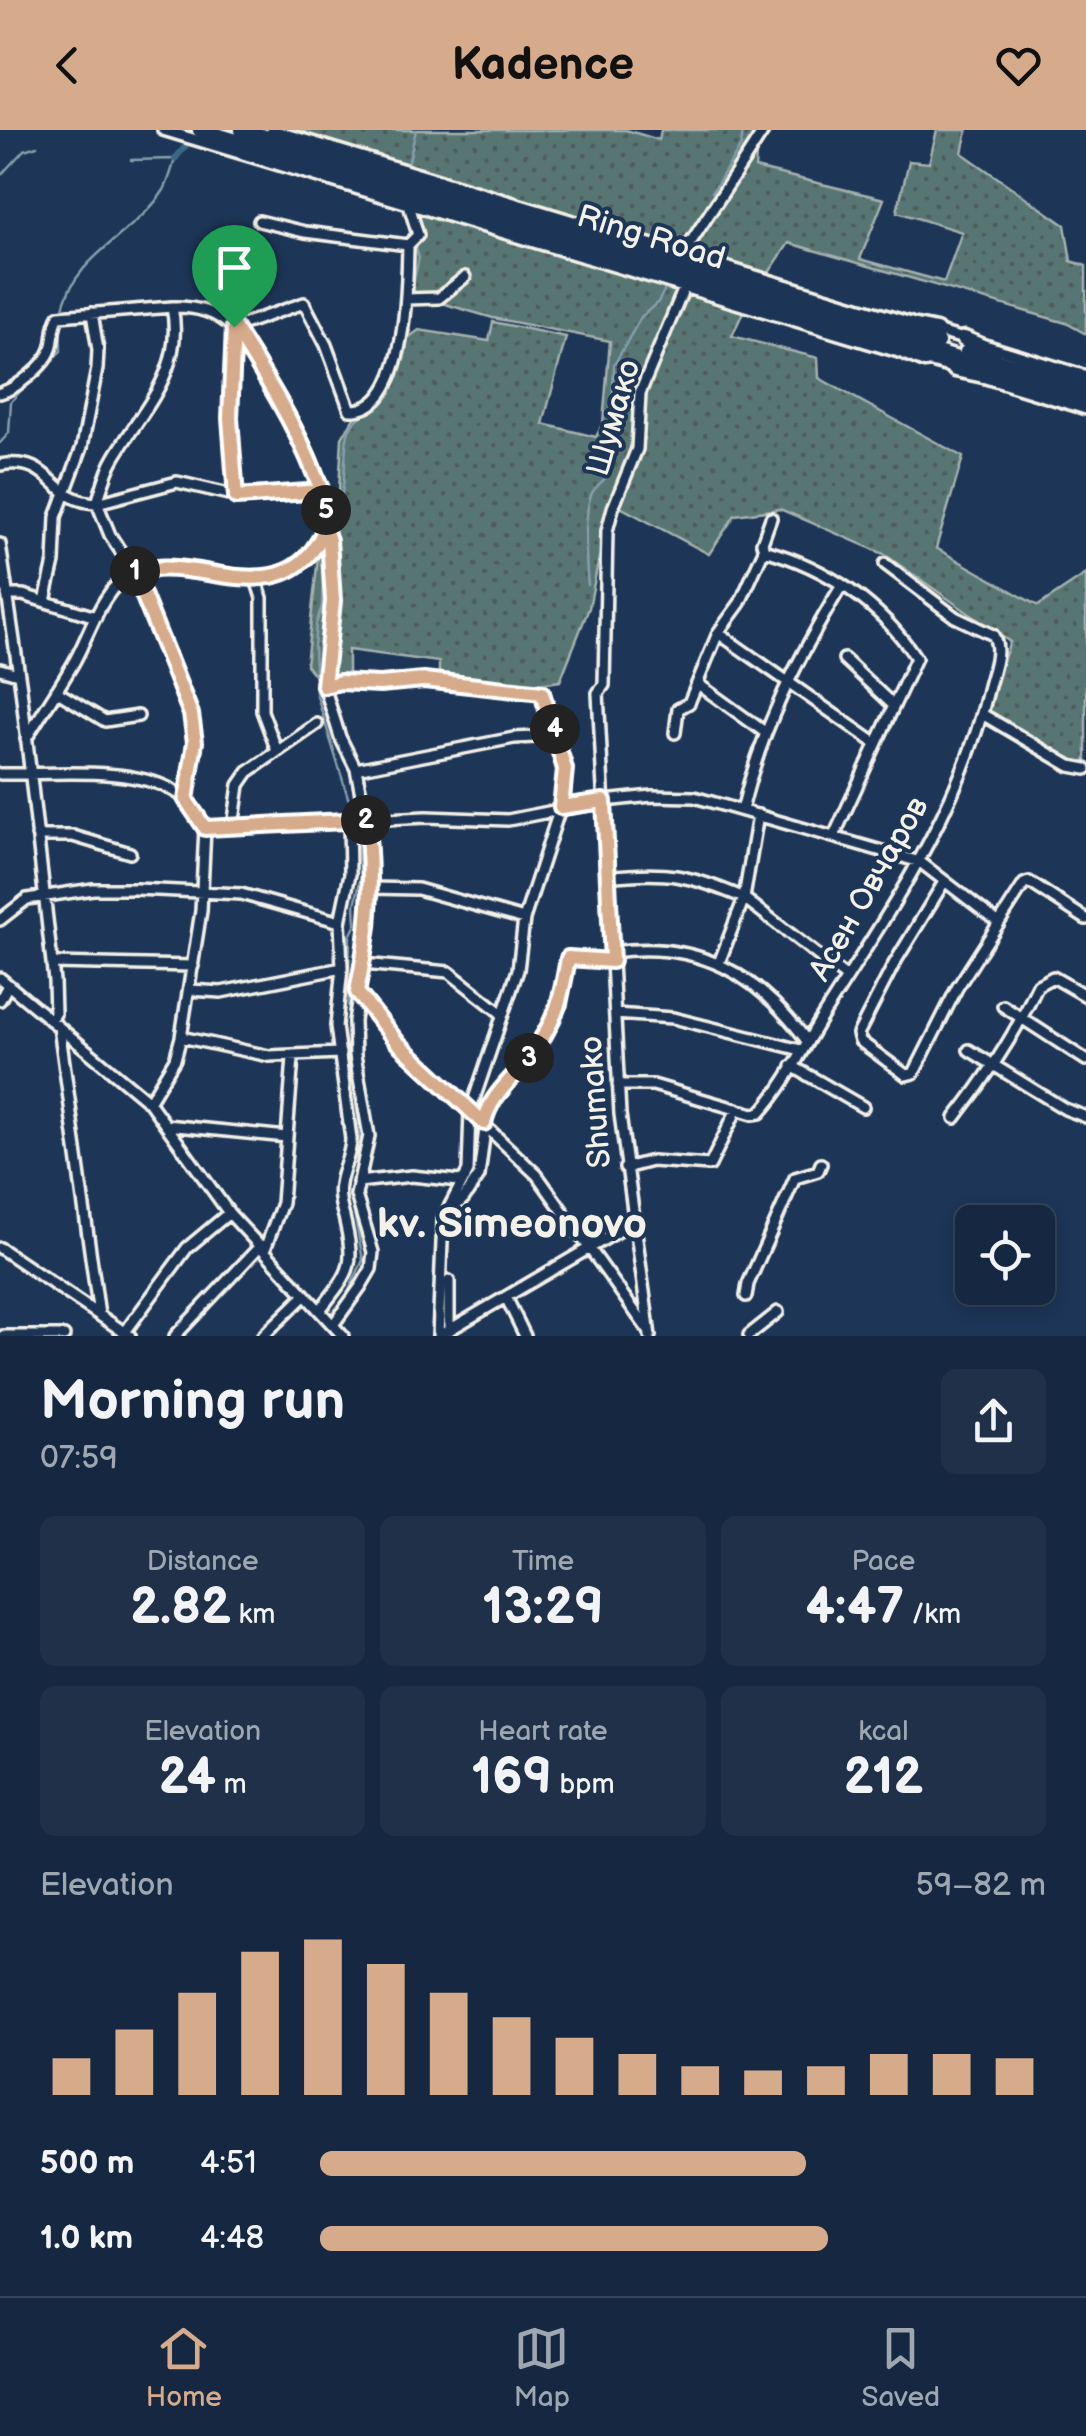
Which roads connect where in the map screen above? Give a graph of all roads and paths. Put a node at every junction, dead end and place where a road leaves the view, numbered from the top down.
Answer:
1 (163, 130) edge
2 (242, 130) edge
3 (272, 130) edge
4 (764, 130) edge
5 (208, 132) edge
6 (294, 137) junction
7 (281, 166) junction
8 (343, 167) junction
9 (409, 204) junction
10 (259, 222) dead end
11 (408, 245) junction
12 (683, 254) junction
13 (464, 277) dead end
14 (684, 288) junction
15 (406, 298) junction
16 (172, 307) junction
17 (92, 314) junction
18 (848, 321) junction
19 (234, 327) junction
20 (936, 331) junction
21 (964, 339) junction
22 (926, 360) junction
23 (955, 369) junction
24 (1043, 372) junction
25 (1086, 376) edge
26 (1086, 386) edge
27 (1054, 388) junction
28 (0, 392) edge
29 (1086, 398) edge
30 (1086, 409) edge
31 (0, 465) edge
32 (322, 491) junction
33 (64, 494) junction
34 (236, 497) junction
35 (97, 503) junction
36 (771, 518) dead end
37 (327, 535) junction
38 (0, 544) edge
39 (764, 550) junction
40 (885, 564) dead end
41 (134, 572) junction
42 (255, 576) junction
43 (842, 585) junction
44 (7, 595) junction
45 (45, 601) junction
46 (96, 618) junction
47 (718, 634) junction
48 (844, 659) dead end
49 (0, 669) edge
50 (18, 674) junction
51 (787, 682) junction
52 (698, 684) junction
53 (324, 686) junction
54 (56, 691) junction
55 (893, 705) junction
56 (982, 714) junction
57 (138, 716) dead end
58 (317, 724) dead end
59 (675, 732) dead end
60 (766, 733) junction
61 (556, 736) junction
62 (26, 739) junction
63 (875, 743) junction
64 (277, 751) junction
65 (356, 769) junction
66 (1086, 769) edge
67 (0, 774) edge
68 (30, 774) junction
69 (186, 800) junction
70 (604, 801) junction
71 (561, 807) junction
72 (742, 810) junction
73 (758, 814) junction
74 (366, 820) junction
75 (349, 822) junction
76 (233, 827) junction
77 (205, 828) junction
78 (37, 836) junction
79 (834, 836) junction
80 (130, 853) dead end
81 (920, 862) junction
82 (607, 877) junction
83 (944, 882) junction
84 (372, 888) junction
85 (202, 893) junction
86 (44, 896) junction
87 (744, 898) junction
88 (1086, 919) edge
89 (0, 920) edge
90 (524, 920) junction
91 (340, 922) junction
92 (999, 923) junction
93 (612, 957) junction
94 (52, 963) junction
95 (719, 963) junction
96 (362, 964) junction
97 (193, 966) junction
98 (342, 968) junction
99 (847, 978) junction
100 (4, 982) edge
101 (190, 990) junction
102 (357, 992) junction
103 (1086, 996) edge
104 (0, 1000) edge
105 (1003, 1006) dead end
106 (502, 1013) junction
107 (614, 1014) junction
108 (1023, 1018) junction
109 (54, 1023) junction
110 (181, 1037) junction
111 (804, 1046) junction
112 (969, 1050) dead end
113 (340, 1053) junction
114 (293, 1057) junction
115 (1086, 1060) edge
116 (792, 1066) junction
117 (994, 1067) junction
118 (618, 1085) junction
119 (149, 1102) junction
120 (862, 1107) dead end
121 (737, 1110) junction
122 (470, 1111) junction
123 (1086, 1117) edge
124 (955, 1118) dead end
125 (484, 1123) junction
126 (166, 1124) junction
127 (287, 1136) junction
128 (822, 1164) dead end
129 (625, 1168) junction
130 (465, 1178) junction
131 (358, 1182) junction
132 (230, 1212) junction
133 (443, 1219) junction
134 (634, 1222) junction
135 (263, 1247) junction
136 (0, 1248) edge
137 (588, 1249) junction
138 (449, 1281) dead end
139 (305, 1294) junction
140 (746, 1296) dead end
141 (506, 1297) junction
142 (320, 1310) junction
143 (778, 1312) dead end
144 (99, 1315) junction
145 (332, 1325) junction
146 (128, 1334) edge
147 (442, 1334) edge
148 (649, 1334) edge
149 (26, 1335) edge
150 (3, 1336) edge
151 (64, 1336) edge
152 (175, 1336) edge
153 (263, 1336) edge
154 (342, 1336) edge
155 (525, 1336) edge
156 (740, 1336) edge
157 (749, 1336) edge

1 - 7 street
2 - 8 highway, Ring Road
3 - 6 street
4 - 12 street
5 - 7 highway
5 - 8 highway, Ring Road
6 - 8 highway
6 - 12 street
7 - 8 highway
7 - 9 street
8 - 18 highway, Ring Road
9 - 11 street
9 - 14 street
10 - 11 street
11 - 15 street
12 - 20 street
13 - 15 street
14 - 22 street
14 - 70 street, Shumako
15 - 19 street
16 - 17 street
16 - 19 street
16 - 35 street
17 - 28 street
17 - 33 street
18 - 20 highway
18 - 22 highway
18 - 24 highway, Ring Road
18 - 27 highway, Ring Road
19 - 32 street
19 - 34 street
20 - 21 street
21 - 24 highway
21 - 25 street
22 - 23 street
23 - 27 highway
23 - 30 street
24 - 26 highway, Ring Road
27 - 29 highway, Ring Road
31 - 33 street
32 - 34 street
32 - 37 street
33 - 35 street
33 - 45 street
34 - 35 street
35 - 41 street
36 - 39 street
37 - 42 street
37 - 53 street
38 - 44 street
39 - 43 street
39 - 47 street
40 - 56 street, Асен Овчаров
41 - 42 street
41 - 46 street
41 - 69 street
42 - 64 street
43 - 51 street
43 - 55 street
44 - 45 street
44 - 50 street
45 - 46 street
46 - 54 street
47 - 51 street
47 - 52 street
48 - 55 street
49 - 50 street
50 - 62 street
51 - 60 street
51 - 63 street
52 - 59 street
52 - 60 street
53 - 61 street
53 - 65 street
54 - 57 street
54 - 62 street
55 - 63 street
56 - 66 street
56 - 81 street, Асен Овчаров
58 - 64 street
60 - 72 street
61 - 65 street
61 - 71 street
62 - 68 street
63 - 79 street
64 - 76 street
65 - 74 street
67 - 68 street
68 - 69 street
68 - 78 street
69 - 77 street
70 - 71 street
70 - 72 street
70 - 82 street, Shumako
71 - 74 street
71 - 90 street
72 - 73 street
73 - 79 street
73 - 87 street
74 - 75 street
74 - 84 street
75 - 76 street
75 - 91 street
76 - 77 street
77 - 85 street
78 - 80 street
78 - 86 street
79 - 81 street
81 - 83 street
81 - 99 street, Асен Овчаров
82 - 87 street
82 - 93 street, Shumako
83 - 92 street
83 - 92 street
84 - 90 street
84 - 96 street
85 - 86 street
85 - 91 street
85 - 97 street
86 - 89 street
86 - 94 street
87 - 95 street
87 - 99 street
88 - 92 street
90 - 106 street
91 - 98 street
93 - 95 street
93 - 107 street, Shumako
93 - 125 street
94 - 97 street
94 - 109 street
95 - 111 street
96 - 102 street
96 - 106 street
97 - 101 street
98 - 101 street
98 - 113 street
99 - 111 street, Асен Овчаров
100 - 104 street
100 - 109 street
101 - 110 street
102 - 122 street
102 - 131 street
103 - 108 street
105 - 108 street
106 - 122 street
107 - 111 street
107 - 118 street, Shumako
108 - 115 street
108 - 117 street
109 - 119 street
109 - 144 street
110 - 114 street
110 - 119 street
111 - 116 street, Асен Овчаров
112 - 117 street
113 - 114 street
113 - 142 street
114 - 127 street
116 - 120 street
116 - 121 street, Асен Овчаров
117 - 123 street
117 - 124 street
118 - 121 street
118 - 129 street, Shumako
119 - 126 street
121 - 129 street
122 - 125 street
122 - 130 street
125 - 133 street
125 - 137 street
126 - 127 street
126 - 132 street
127 - 135 street
128 - 140 street
129 - 134 street, Shumako
130 - 131 street
130 - 133 street
131 - 145 street
132 - 135 street
132 - 146 street
133 - 147 street
134 - 137 street
134 - 148 street, Shumako
135 - 139 street
135 - 152 street
136 - 144 street
137 - 141 street
137 - 148 street
138 - 147 street
139 - 142 street
139 - 153 street
141 - 147 street
141 - 155 street
142 - 145 street
143 - 157 street
144 - 146 street
145 - 154 street
149 - 150 street
149 - 151 street
156 - 157 street

